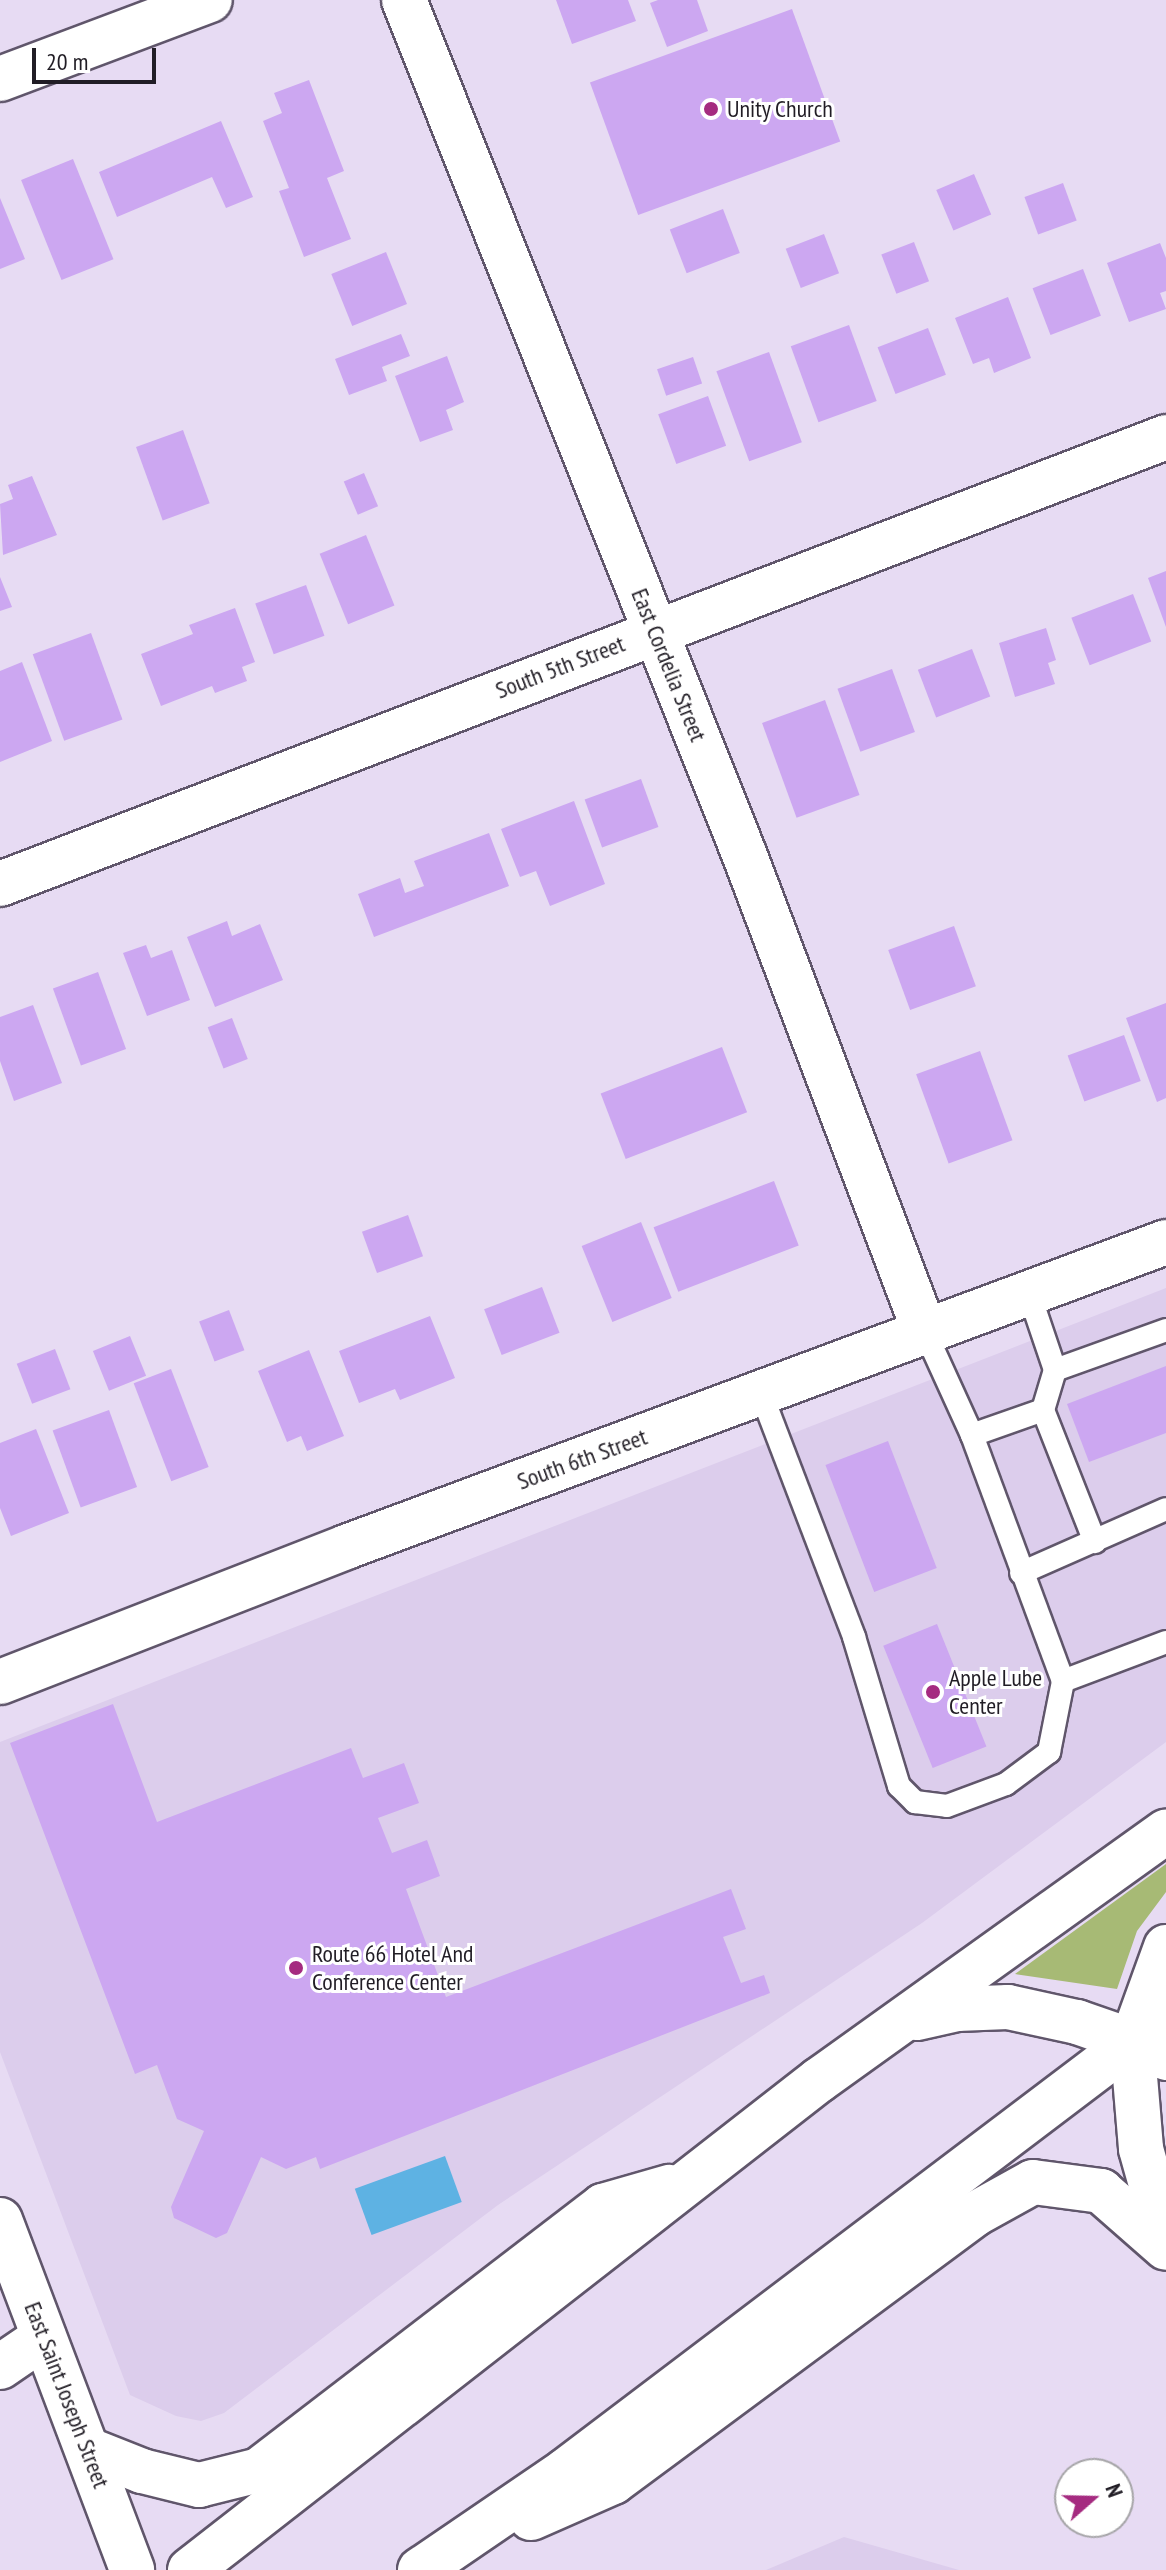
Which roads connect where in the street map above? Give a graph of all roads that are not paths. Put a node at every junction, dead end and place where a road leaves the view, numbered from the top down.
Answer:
1 (210, 0) edge
2 (404, 0) edge
3 (0, 79) edge
4 (1166, 437) edge
5 (655, 631) junction
6 (0, 884) edge
7 (1166, 1242) edge
8 (1029, 1293) junction
9 (925, 1332) junction
10 (1163, 1337) edge
11 (1055, 1370) junction
12 (761, 1393) junction
13 (1043, 1410) junction
14 (972, 1435) junction
15 (1166, 1509) edge
16 (1095, 1542) junction
17 (1021, 1573) junction
18 (1166, 1642) edge
19 (1063, 1681) junction
20 (0, 1682) edge
21 (1166, 1832) edge
22 (1166, 1947) edge
23 (901, 2022) junction
24 (1155, 2038) edge
25 (698, 2178) junction
26 (0, 2220) edge
27 (1166, 2238) edge
28 (1166, 2248) edge
29 (44, 2337) junction
30 (0, 2367) edge
31 (89, 2450) junction
32 (425, 2567) edge
33 (132, 2570) edge
34 (190, 2570) edge

1 - 3 street
2 - 5 street, East Cordelia Street
4 - 5 street, South 5th Street
5 - 6 street, South 5th Street
5 - 9 street, East Cordelia Street
7 - 8 street, South 6th Street
8 - 9 street, South 6th Street
8 - 11 lane
9 - 12 street, South 6th Street
9 - 14 lane
10 - 11 lane
11 - 13 lane
12 - 19 lane
12 - 20 street, South 6th Street
13 - 14 lane
13 - 16 lane
14 - 17 lane
15 - 16 lane
16 - 17 lane
17 - 19 lane
18 - 19 lane
21 - 23 street
22 - 24 street
23 - 24 street
23 - 25 street
24 - 27 street
24 - 32 street
25 - 31 street
25 - 34 street
26 - 29 street, East Saint Joseph Street
28 - 32 street
29 - 30 street
29 - 31 street, East Saint Joseph Street
31 - 33 street, East Saint Joseph Street

